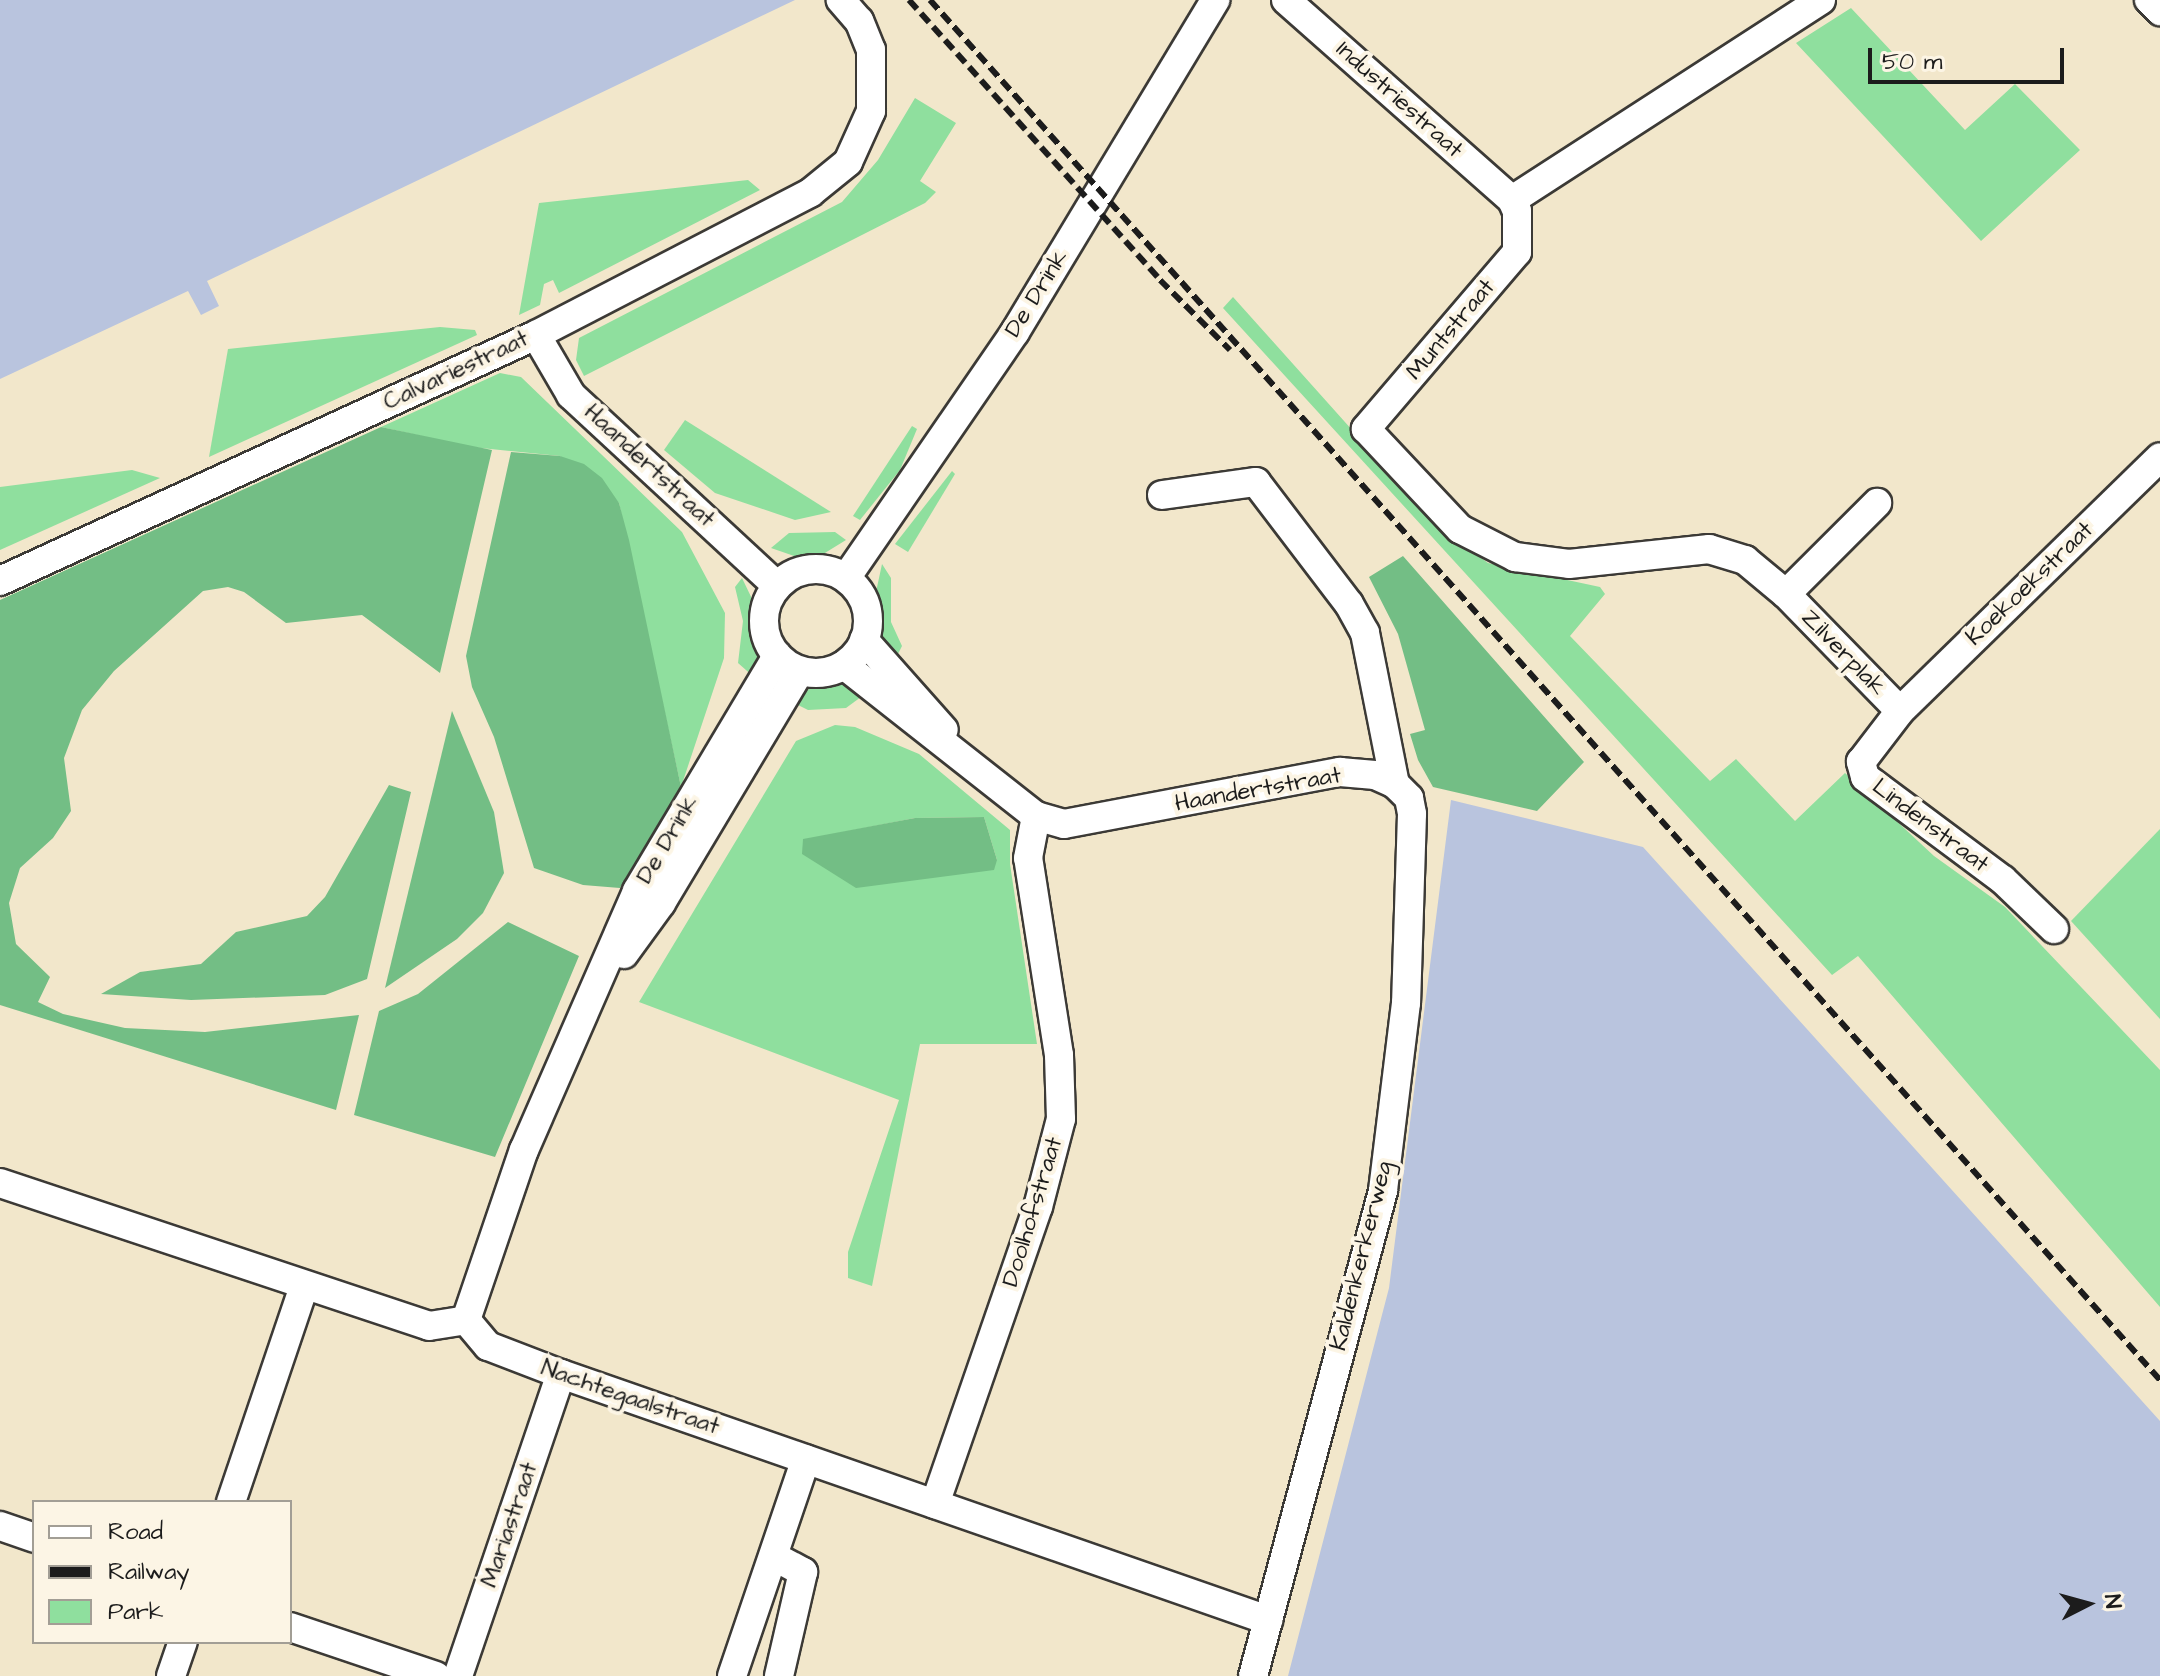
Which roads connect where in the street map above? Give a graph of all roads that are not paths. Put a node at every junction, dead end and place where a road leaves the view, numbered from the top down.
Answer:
1 (841, 0) edge
2 (1215, 0) edge
3 (1286, 0) edge
4 (1821, 0) edge
5 (2149, 0) edge
6 (2160, 11) edge
7 (1512, 200) junction
8 (536, 335) junction
9 (2160, 457) edge
10 (1162, 495) dead end
11 (1877, 503) dead end
12 (1709, 549) joint
13 (846, 578) junction
14 (0, 581) edge
15 (777, 586) junction
16 (1786, 594) junction
17 (864, 640) junction
18 (789, 663) junction
19 (844, 665) junction
20 (1900, 711) junction
21 (987, 779) junction
22 (1395, 784) junction
23 (1036, 816) junction
24 (2054, 929) dead end
25 (0, 1183) edge
26 (304, 1286) junction
27 (466, 1320) junction
28 (561, 1374) junction
29 (806, 1459) junction
30 (232, 1500) edge
31 (935, 1504) junction
32 (0, 1526) edge
33 (32, 1537) edge
34 (775, 1557) junction
35 (1268, 1620) junction
36 (292, 1628) edge
37 (182, 1644) edge
38 (171, 1676) edge
39 (436, 1676) edge
40 (458, 1676) edge
41 (732, 1676) edge
42 (779, 1676) edge
43 (1253, 1676) edge

1 - 8 street, Calvariestraat
2 - 13 street, De Drink
3 - 7 street, Industriestraat
4 - 7 street
5 - 6 street
7 - 12 street, Muntstraat
8 - 14 street, Calvariestraat
8 - 15 street, Haandertstraat
9 - 20 street, Koekoekstraat
10 - 22 street
11 - 16 street, Zilverplak
12 - 16 street, Zilverplak
13 - 15 street
13 - 17 street
15 - 18 street
16 - 20 street, Zilverplak
17 - 19 street
17 - 21 street, Haandertstraat
18 - 19 street
18 - 27 street, De Drink
19 - 21 street, Haandertstraat
20 - 24 street, Lindenstraat
21 - 23 street, Haandertstraat
22 - 23 street, Haandertstraat
22 - 35 street, Kaldenkerkerweg
23 - 31 street, Doolhofstraat
25 - 26 street
26 - 27 street
26 - 30 street
27 - 28 street, Nachtegaalstraat
28 - 29 street, Nachtegaalstraat
28 - 40 street, Mariastraat
29 - 31 street, Nachtegaalstraat
29 - 34 street
31 - 35 street, Nachtegaalstraat
32 - 33 street
34 - 41 street
34 - 42 street
35 - 43 street, Kaldenkerkerweg
36 - 39 street
37 - 38 street

